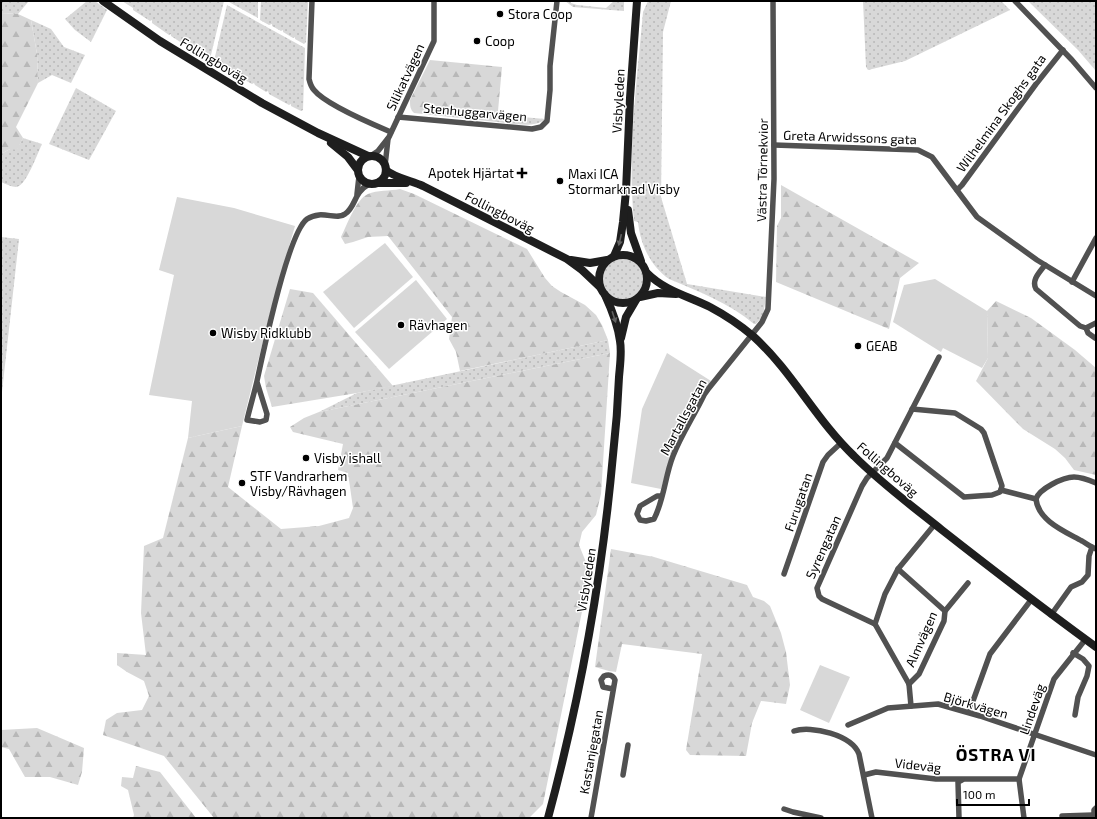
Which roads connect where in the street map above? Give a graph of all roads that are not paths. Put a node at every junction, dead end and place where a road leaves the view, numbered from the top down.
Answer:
1 (103, 1) edge
2 (312, 1) edge
3 (434, 1) edge
4 (557, 1) edge
5 (636, 1) edge
6 (773, 1) edge
7 (1015, 1) edge
8 (1063, 50) junction
9 (1096, 88) edge
10 (398, 117) junction
11 (318, 133) junction
12 (390, 134) junction
13 (774, 145) junction
14 (370, 156) junction
15 (386, 168) junction
16 (358, 172) junction
17 (378, 182) junction
18 (369, 184) junction
19 (423, 186) junction
20 (957, 190) junction
21 (626, 191) junction
22 (356, 196) junction
23 (1096, 238) edge
24 (611, 258) junction
25 (567, 259) junction
26 (641, 261) junction
27 (1045, 265) junction
28 (647, 272) junction
29 (1072, 282) junction
30 (600, 287) junction
31 (605, 295) junction
32 (680, 295) junction
33 (1096, 296) edge
34 (638, 298) junction
35 (1096, 323) edge
36 (1086, 328) junction
37 (752, 335) junction
38 (1095, 338) edge
39 (620, 341) junction
40 (939, 357) dead end
41 (257, 382) junction
42 (912, 409) junction
43 (841, 443) junction
44 (895, 443) junction
45 (872, 474) junction
46 (1096, 483) edge
47 (1001, 490) junction
48 (661, 496) junction
49 (1036, 499) junction
50 (935, 524) junction
51 (1094, 548) edge
52 (898, 569) junction
53 (784, 574) dead end
54 (968, 583) dead end
55 (1031, 600) junction
56 (945, 611) junction
57 (1051, 615) junction
58 (875, 624) junction
59 (1085, 640) junction
60 (1096, 647) edge
61 (1073, 653) junction
62 (909, 684) junction
63 (613, 689) dead end
64 (911, 706) junction
65 (969, 712) junction
66 (1075, 715) dead end
67 (848, 725) dead end
68 (794, 731) dead end
69 (1035, 734) junction
70 (628, 745) dead end
71 (1096, 755) edge
72 (623, 775) dead end
73 (864, 775) junction
74 (965, 779) junction
75 (1019, 779) junction
76 (1096, 808) edge
77 (784, 809) dead end
78 (1062, 816) dead end
79 (1094, 816) edge
80 (548, 818) edge
81 (591, 818) edge
82 (821, 818) edge
83 (872, 818) edge
84 (958, 818) edge
85 (1024, 818) edge

1 - 11 main road, Follingboväg
2 - 12 street
3 - 10 street, Silikatvägen
4 - 10 street, Stenhuggarvägen
5 - 21 main road, Visbyleden
6 - 13 street, Västra Törnekvior
7 - 8 street
8 - 9 street
8 - 20 street, Wilhelmina Skoghs gata
10 - 12 street, Silikatvägen
11 - 14 main road, Follingboväg
11 - 16 main road, Follingboväg
12 - 14 street
12 - 15 street
13 - 20 street, Greta Arwidssons gata
13 - 37 street, Västra Törnekvior
14 - 15 main road
14 - 16 main road
15 - 17 main road
15 - 19 main road, Follingboväg
16 - 18 main road
16 - 22 street
17 - 18 main road
17 - 19 main road, Follingboväg
18 - 22 street
19 - 25 main road, Follingboväg
20 - 27 street, Greta Arwidssons gata
21 -> 24 main road, Visbyleden
21 - 26 main road, Visbyleden
22 - 41 street
23 - 29 street
24 - 25 main road, Follingboväg
24 - 26 main road
24 - 30 main road
25 - 30 main road, Follingboväg
26 - 28 main road
27 - 29 street, Greta Arwidssons gata
27 - 36 street
28 - 32 main road, Follingboväg
28 - 34 main road
29 - 33 street, Greta Arwidssons gata
30 - 31 main road
31 - 34 main road
31 -> 39 main road, Visbyleden
32 - 34 main road, Follingboväg
32 - 37 main road, Follingboväg
34 - 39 main road, Visbyleden
35 - 36 street
36 - 38 street
37 - 43 main road, Follingboväg
37 - 48 street, Martallsgatan
39 - 80 main road, Visbyleden
40 - 42 street
41 - 41 street
42 - 44 street
42 - 47 street
43 - 45 main road, Follingboväg
43 - 53 street, Furugatan
44 - 45 street
44 - 47 street
45 - 50 main road, Follingboväg
45 - 58 street, Syrengatan
46 - 49 street
47 - 49 street
48 - 48 street, Martallsgatan
49 - 51 street
50 - 52 street
50 - 55 main road, Follingboväg
51 - 57 street
52 - 56 street
52 - 58 street
54 - 56 street, Almvägen
55 - 57 main road, Follingboväg
55 - 65 street
56 - 62 street, Almvägen
57 - 59 main road, Follingboväg
58 - 62 street
59 - 60 main road, Follingboväg
59 - 61 street, Lindeväg
61 - 66 street
61 - 69 street, Lindeväg
62 - 64 street
63 - 81 street, Kastanjegatan
64 - 65 street, Björkvägen
64 - 67 street, Björkvägen
65 - 69 street, Björkvägen
68 - 73 street
69 - 71 street, Björkvägen
69 - 75 street, Lindeväg
70 - 72 street
73 - 74 street, Videväg
73 - 83 street
74 - 75 street, Videväg
74 - 84 street
75 - 85 street, Lindeväg
76 - 79 street
77 - 82 street
78 - 79 street

